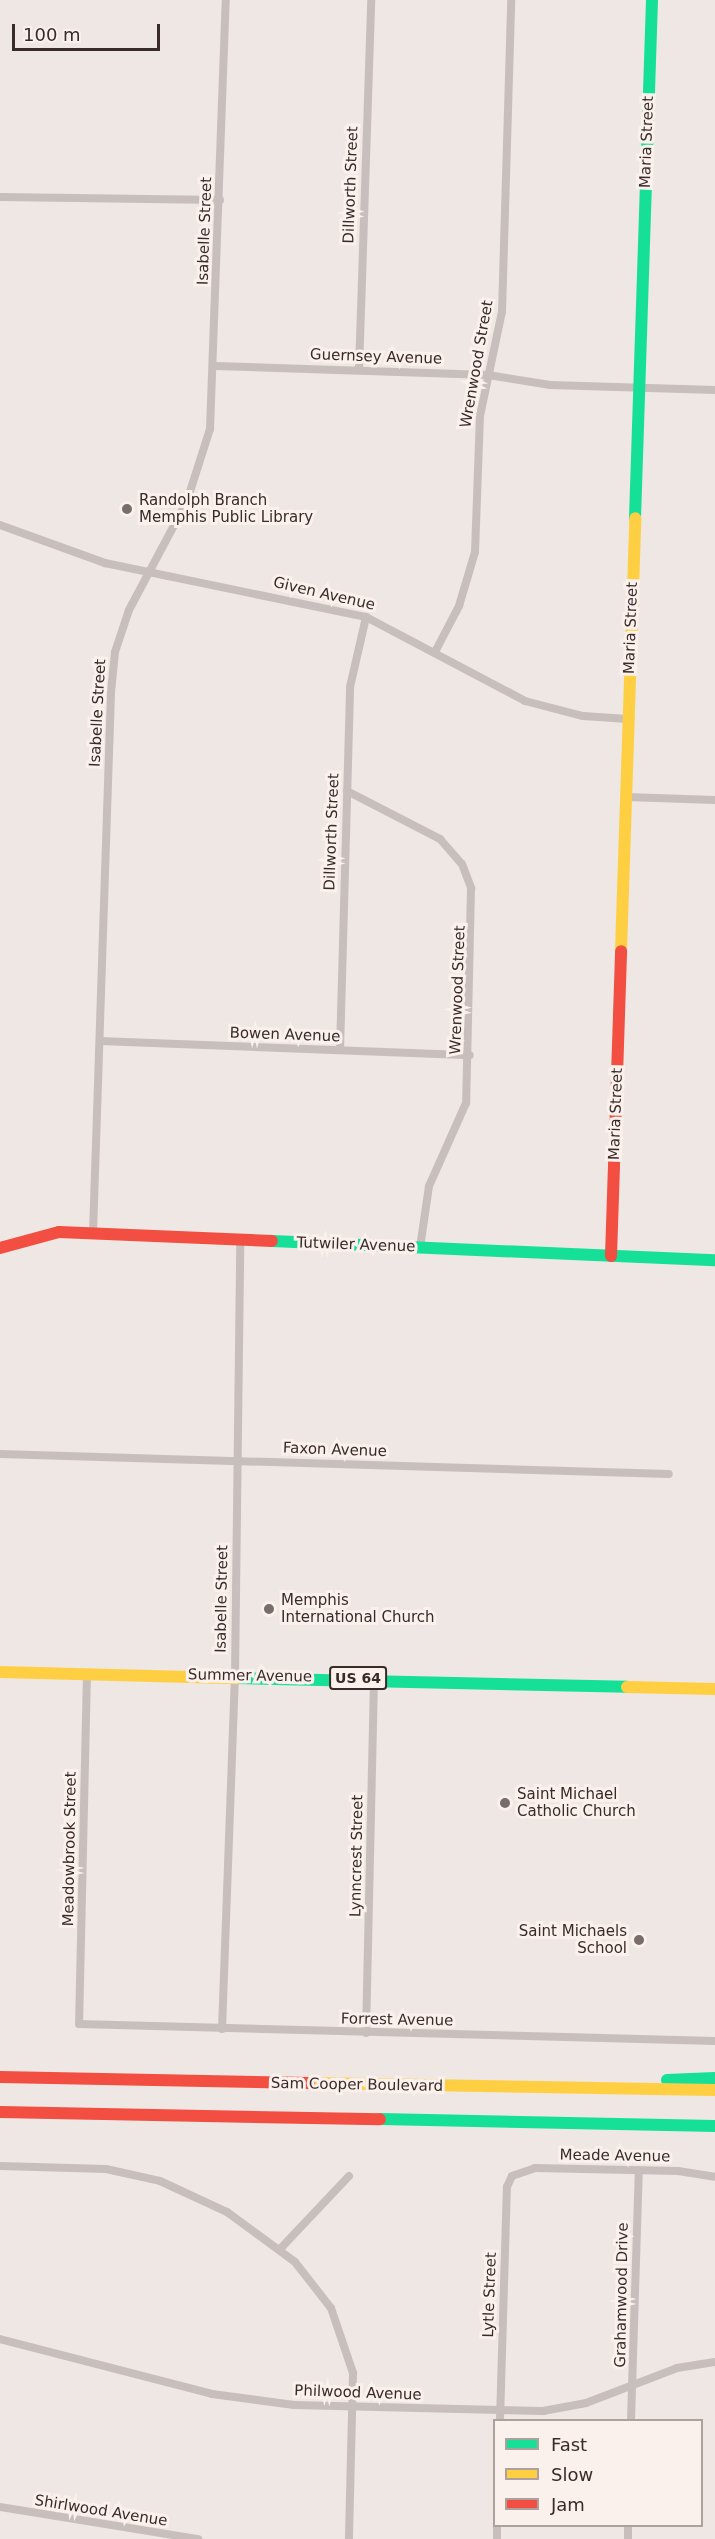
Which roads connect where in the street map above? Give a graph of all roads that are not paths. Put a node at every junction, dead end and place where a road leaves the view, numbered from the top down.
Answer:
1 (226, 0) edge
2 (371, 0) edge
3 (511, 0) edge
4 (652, 0) edge
5 (0, 196) edge
6 (220, 200) junction
7 (215, 366) junction
8 (359, 370) junction
9 (488, 375) junction
10 (639, 388) junction
11 (715, 390) edge
12 (0, 525) edge
13 (146, 571) junction
14 (366, 617) junction
15 (435, 652) junction
16 (628, 719) junction
17 (347, 791) junction
18 (626, 797) junction
19 (715, 800) edge
20 (100, 1041) junction
21 (340, 1050) junction
22 (470, 1055) junction
23 (93, 1233) junction
24 (240, 1240) junction
25 (0, 1248) edge
26 (420, 1248) junction
27 (611, 1256) junction
28 (715, 1260) edge
29 (0, 1455) edge
30 (238, 1461) junction
31 (669, 1474) dead end
32 (0, 1672) edge
33 (87, 1674) junction
34 (235, 1676) junction
35 (374, 1679) junction
36 (715, 1689) edge
37 (79, 2024) joint
38 (222, 2030) junction
39 (366, 2033) junction
40 (715, 2041) edge
41 (0, 2077) edge
42 (715, 2078) edge
43 (418, 2086) junction
44 (715, 2090) edge
45 (0, 2112) edge
46 (684, 2125) junction
47 (715, 2126) edge
48 (715, 2132) edge
49 (0, 2166) edge
50 (639, 2169) junction
51 (516, 2173) joint
52 (350, 2176) dead end
53 (715, 2177) edge
54 (281, 2248) junction
55 (0, 2339) edge
56 (715, 2361) edge
57 (633, 2386) junction
58 (355, 2407) junction
59 (500, 2416) edge
60 (631, 2419) edge
61 (0, 2507) edge
62 (198, 2539) edge
63 (349, 2539) edge

1 - 6 street, Isabelle Street
2 - 8 street, Dillworth Street
3 - 9 street, Wrenwood Street
4 - 10 main road, Maria Street
5 - 6 street
6 - 7 street, Isabelle Street
7 - 8 street, Guernsey Avenue
7 - 13 street, Isabelle Street
8 - 9 street, Guernsey Avenue
9 - 10 street, Guernsey Avenue
9 - 15 street, Wrenwood Street
10 - 11 street, Guernsey Avenue
10 - 16 main road, Maria Street
12 - 13 street, Given Avenue
13 - 14 street, Given Avenue
13 - 20 street, Isabelle Street
14 - 15 street, Given Avenue
14 - 17 street, Dillworth Street
15 - 16 street, Given Avenue
16 - 18 main road, Maria Street
17 - 21 street, Dillworth Street
17 - 22 street, Wrenwood Street
18 - 19 street
18 - 27 main road, Maria Street
20 - 21 street, Bowen Avenue
20 - 23 street, Isabelle Street
21 - 22 street, Bowen Avenue
22 - 26 street, Wrenwood Street
23 - 24 main road, Tutwiler Avenue
23 - 25 main road, Tutwiler Avenue
24 - 26 main road, Tutwiler Avenue
24 - 30 street, Isabelle Street
26 - 27 main road, Tutwiler Avenue
27 - 28 main road, Tutwiler Avenue
29 - 30 street, Faxon Avenue
30 - 31 street, Faxon Avenue
30 - 34 street, Isabelle Street
32 - 33 main road, Summer Avenue / US 64
33 - 34 main road, Summer Avenue / US 64
33 - 37 street, Meadowbrook Street
34 - 35 main road, Summer Avenue / US 64
34 - 38 street, Isabelle Street
35 - 36 main road, Summer Avenue / US 64
35 - 39 street, Lynncrest Street
37 - 38 street, Forrest Avenue
38 - 39 street, Forrest Avenue
39 - 40 street, Forrest Avenue
41 - 43 main road, Sam Cooper Boulevard
42 - 43 main road
43 - 44 main road, Sam Cooper Boulevard
45 - 46 main road
46 - 47 main road
46 - 48 main road
49 - 54 street
50 - 51 street, Meade Avenue
50 - 53 street, Meade Avenue
50 - 57 street, Grahamwood Drive
51 - 59 street, Lytle Street
52 - 54 street
54 - 58 street
55 - 58 street, Philwood Avenue
56 - 57 street, Philwood Avenue
57 - 59 street, Philwood Avenue
57 - 60 street, Grahamwood Drive
58 - 59 street, Philwood Avenue
58 - 63 street
61 - 62 street, Shirlwood Avenue

